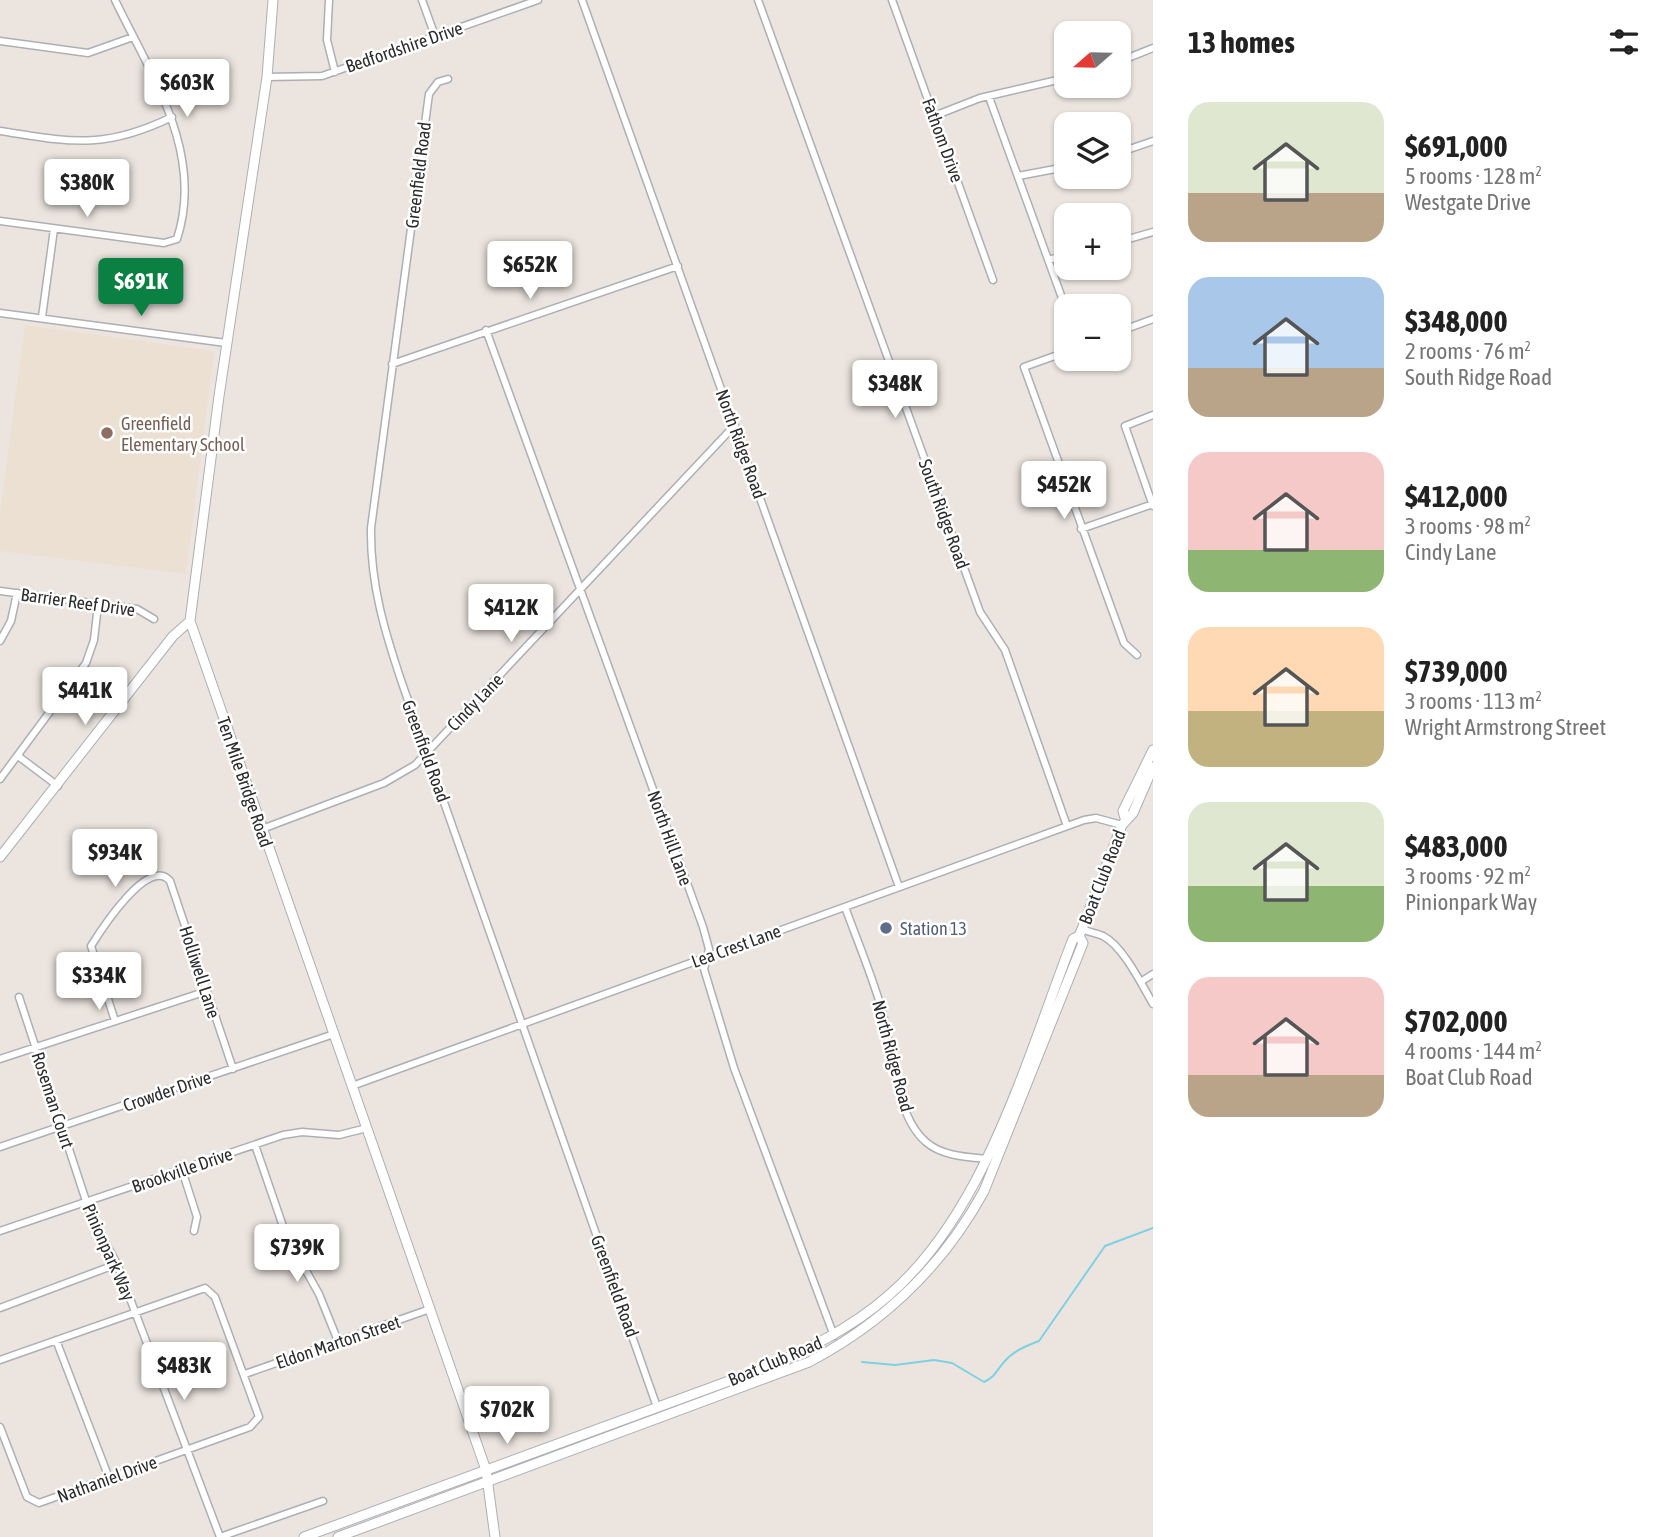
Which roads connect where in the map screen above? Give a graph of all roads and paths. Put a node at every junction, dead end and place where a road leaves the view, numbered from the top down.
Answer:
1 (115, 0) edge
2 (273, 0) edge
3 (329, 0) edge
4 (422, 0) edge
5 (538, 0) edge
6 (582, 0) edge
7 (758, 0) edge
8 (892, 0) edge
9 (435, 36) junction
10 (133, 37) junction
11 (0, 41) edge
12 (1153, 48) edge
13 (1131, 57) edge
14 (335, 72) junction
15 (267, 77) junction
16 (447, 79) dead end
17 (1054, 81) edge
18 (989, 97) junction
19 (934, 116) junction
20 (172, 117) junction
21 (0, 131) edge
22 (1153, 141) edge
23 (1131, 149) edge
24 (1054, 169) edge
25 (1018, 176) junction
26 (0, 221) edge
27 (54, 229) junction
28 (1153, 232) edge
29 (1131, 238) edge
30 (1054, 258) edge
31 (1048, 260) junction
32 (678, 265) junction
33 (993, 280) dead end
34 (1060, 294) edge
35 (0, 313) edge
36 (42, 317) junction
37 (1153, 319) edge
38 (1131, 327) edge
39 (486, 330) junction
40 (226, 343) junction
41 (1054, 356) edge
42 (392, 364) junction
43 (1153, 415) edge
44 (734, 425) junction
45 (1153, 505) edge
46 (1081, 529) junction
47 (0, 591) edge
48 (580, 591) junction
49 (17, 593) junction
50 (98, 605) junction
51 (154, 619) dead end
52 (190, 621) junction
53 (0, 641) edge
54 (1137, 655) dead end
55 (1153, 750) edge
56 (428, 751) junction
57 (18, 756) junction
58 (1153, 767) edge
59 (0, 779) edge
60 (58, 786) junction
61 (1124, 822) junction
62 (1067, 826) junction
63 (262, 829) junction
64 (0, 857) edge
65 (899, 887) junction
66 (845, 906) junction
67 (1080, 932) junction
68 (707, 957) junction
69 (1153, 974) edge
70 (1142, 981) junction
71 (207, 990) junction
72 (19, 997) dead end
73 (1153, 1004) edge
74 (115, 1021) junction
75 (520, 1023) junction
76 (334, 1034) junction
77 (36, 1048) junction
78 (0, 1059) edge
79 (233, 1069) junction
80 (352, 1086) junction
81 (62, 1126) junction
82 (367, 1128) junction
83 (255, 1145) junction
84 (0, 1147) edge
85 (987, 1159) junction
86 (74, 1163) joint
87 (182, 1170) junction
88 (86, 1202) junction
89 (0, 1231) edge
90 (194, 1231) dead end
91 (117, 1264) junction
92 (0, 1308) edge
93 (430, 1309) junction
94 (136, 1312) junction
95 (834, 1336) junction
96 (55, 1340) junction
97 (338, 1341) junction
98 (838, 1346) junction
99 (0, 1360) edge
100 (245, 1374) junction
101 (657, 1407) junction
102 (0, 1427) edge
103 (187, 1450) junction
104 (486, 1470) junction
105 (109, 1478) junction
106 (489, 1480) junction
107 (323, 1501) dead end
108 (220, 1537) edge
109 (304, 1537) edge
110 (338, 1537) edge
111 (495, 1537) edge

1 - 10 street
2 - 15 main road, Ten Mile Bridge Road
3 - 14 street
4 - 9 street
5 - 9 street, Bedfordshire Drive
6 - 32 street, North Ridge Road
7 - 62 street, South Ridge Road
8 - 19 street, Fathom Drive
9 - 14 street, Bedfordshire Drive
10 - 11 street
10 - 20 street
12 - 13 street
14 - 15 street, Bedfordshire Drive
15 - 40 main road, Ten Mile Bridge Road
16 - 42 street, Greenfield Road
17 - 18 street
18 - 19 street
18 - 25 street
19 - 33 street, Fathom Drive
20 - 21 street
20 - 27 street
22 - 23 street
24 - 25 street
25 - 31 street
26 - 27 street
27 - 36 street
28 - 29 street
30 - 31 street
31 - 34 street
32 - 39 street
32 - 44 street, North Ridge Road
35 - 36 street
36 - 40 street
37 - 38 street
39 - 42 street
39 - 48 street, North Hill Lane
40 - 52 main road, Ten Mile Bridge Road
41 - 46 street
42 - 56 street, Greenfield Road
43 - 45 street
44 - 48 street, Cindy Lane
44 - 65 street, North Ridge Road
45 - 46 street
46 - 54 street
47 - 49 street, Barrier Reef Drive
48 - 56 street, Cindy Lane
48 - 68 street, North Hill Lane
49 - 50 street, Barrier Reef Drive
49 - 53 street
50 - 51 street, Barrier Reef Drive
50 - 57 street
52 - 60 main road
52 - 63 main road, Ten Mile Bridge Road
55 - 61 main road, Boat Club Road
56 - 63 street, Cindy Lane
56 - 75 street, Greenfield Road
57 - 59 street
57 - 60 street
58 - 61 main road, Boat Club Road
60 - 64 main road
61 - 62 street, Lea Crest Lane
61 - 67 main road, Boat Club Road
62 - 65 street, Lea Crest Lane
63 - 76 main road, Ten Mile Bridge Road
65 - 66 street, Lea Crest Lane
66 - 68 street, Lea Crest Lane
66 - 85 street, North Ridge Road
67 - 70 street
67 - 85 main road, Boat Club Road
67 - 98 main road, Boat Club Road
68 - 75 street, Lea Crest Lane
68 - 95 street, North Hill Lane
69 - 70 street
70 - 73 street
71 - 74 street
71 - 74 street, Holliwell Lane
71 - 79 street, Holliwell Lane
72 - 77 street, Roseman Court
74 - 77 street
75 - 80 street, Lea Crest Lane
75 - 101 street, Greenfield Road
76 - 79 street, Crowder Drive
76 - 80 main road, Ten Mile Bridge Road
77 - 78 street
77 - 81 street, Roseman Court
79 - 81 street, Crowder Drive
80 - 82 main road, Ten Mile Bridge Road
81 - 84 street, Crowder Drive
81 - 86 street, Roseman Court
82 - 83 street, Brookville Drive
82 - 93 main road, Ten Mile Bridge Road
83 - 87 street, Brookville Drive
83 - 97 street
85 - 95 main road, Boat Club Road
86 - 88 street, Pinionpark Way
87 - 88 street, Brookville Drive
87 - 90 street
88 - 89 street, Brookville Drive
88 - 91 street, Pinionpark Way
91 - 92 street
91 - 94 street, Pinionpark Way
93 - 97 street, Eldon Marton Street
93 - 104 main road, Ten Mile Bridge Road
94 - 96 street
94 - 100 street
94 - 103 street, Pinionpark Way
95 - 98 street, North Hill Lane
95 - 101 main road, Boat Club Road
96 - 99 street
96 - 105 street
97 - 100 street, Eldon Marton Street
98 - 106 main road, Boat Club Road
100 - 103 street, Nathaniel Drive
101 - 104 main road, Boat Club Road
102 - 105 street, Nathaniel Drive
103 - 105 street, Nathaniel Drive
103 - 108 street, Pinionpark Way
104 - 106 main road, Ten Mile Bridge Road
104 - 109 main road, Boat Club Road
106 - 110 main road, Boat Club Road
106 - 111 main road, Ten Mile Bridge Road
107 - 108 street

